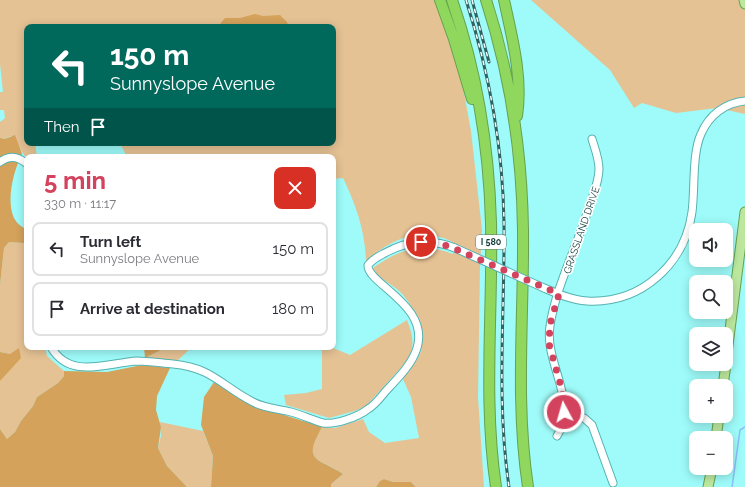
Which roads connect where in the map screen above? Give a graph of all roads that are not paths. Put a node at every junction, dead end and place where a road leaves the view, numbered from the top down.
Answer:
1 (440, 0) edge
2 (452, 0) edge
3 (486, 0) edge
4 (504, 0) edge
5 (744, 0) edge
6 (745, 4) edge
7 (745, 101) edge
8 (516, 126) junction
9 (592, 139) dead end
10 (485, 141) junction
11 (0, 162) edge
12 (24, 162) edge
13 (745, 212) edge
14 (559, 294) junction
15 (731, 327) edge
16 (53, 350) edge
17 (564, 412) junction
18 (557, 436) dead end
19 (711, 475) edge
20 (613, 483) dead end
21 (496, 487) edge
22 (528, 487) edge
23 (708, 487) edge

1 - 10 highway
2 - 10 highway, I 580
3 - 8 highway
4 - 8 highway
5 - 6 main road
7 - 14 street
8 - 22 highway
9 - 14 street, GRASSLAND DRIVE
10 - 21 highway, I 580
11 - 12 street
13 - 15 main road
14 - 16 street, bridge
14 - 17 street, GRASSLAND DRIVE
17 - 18 street, GRASSLAND DRIVE
17 - 20 street
19 - 23 main road

